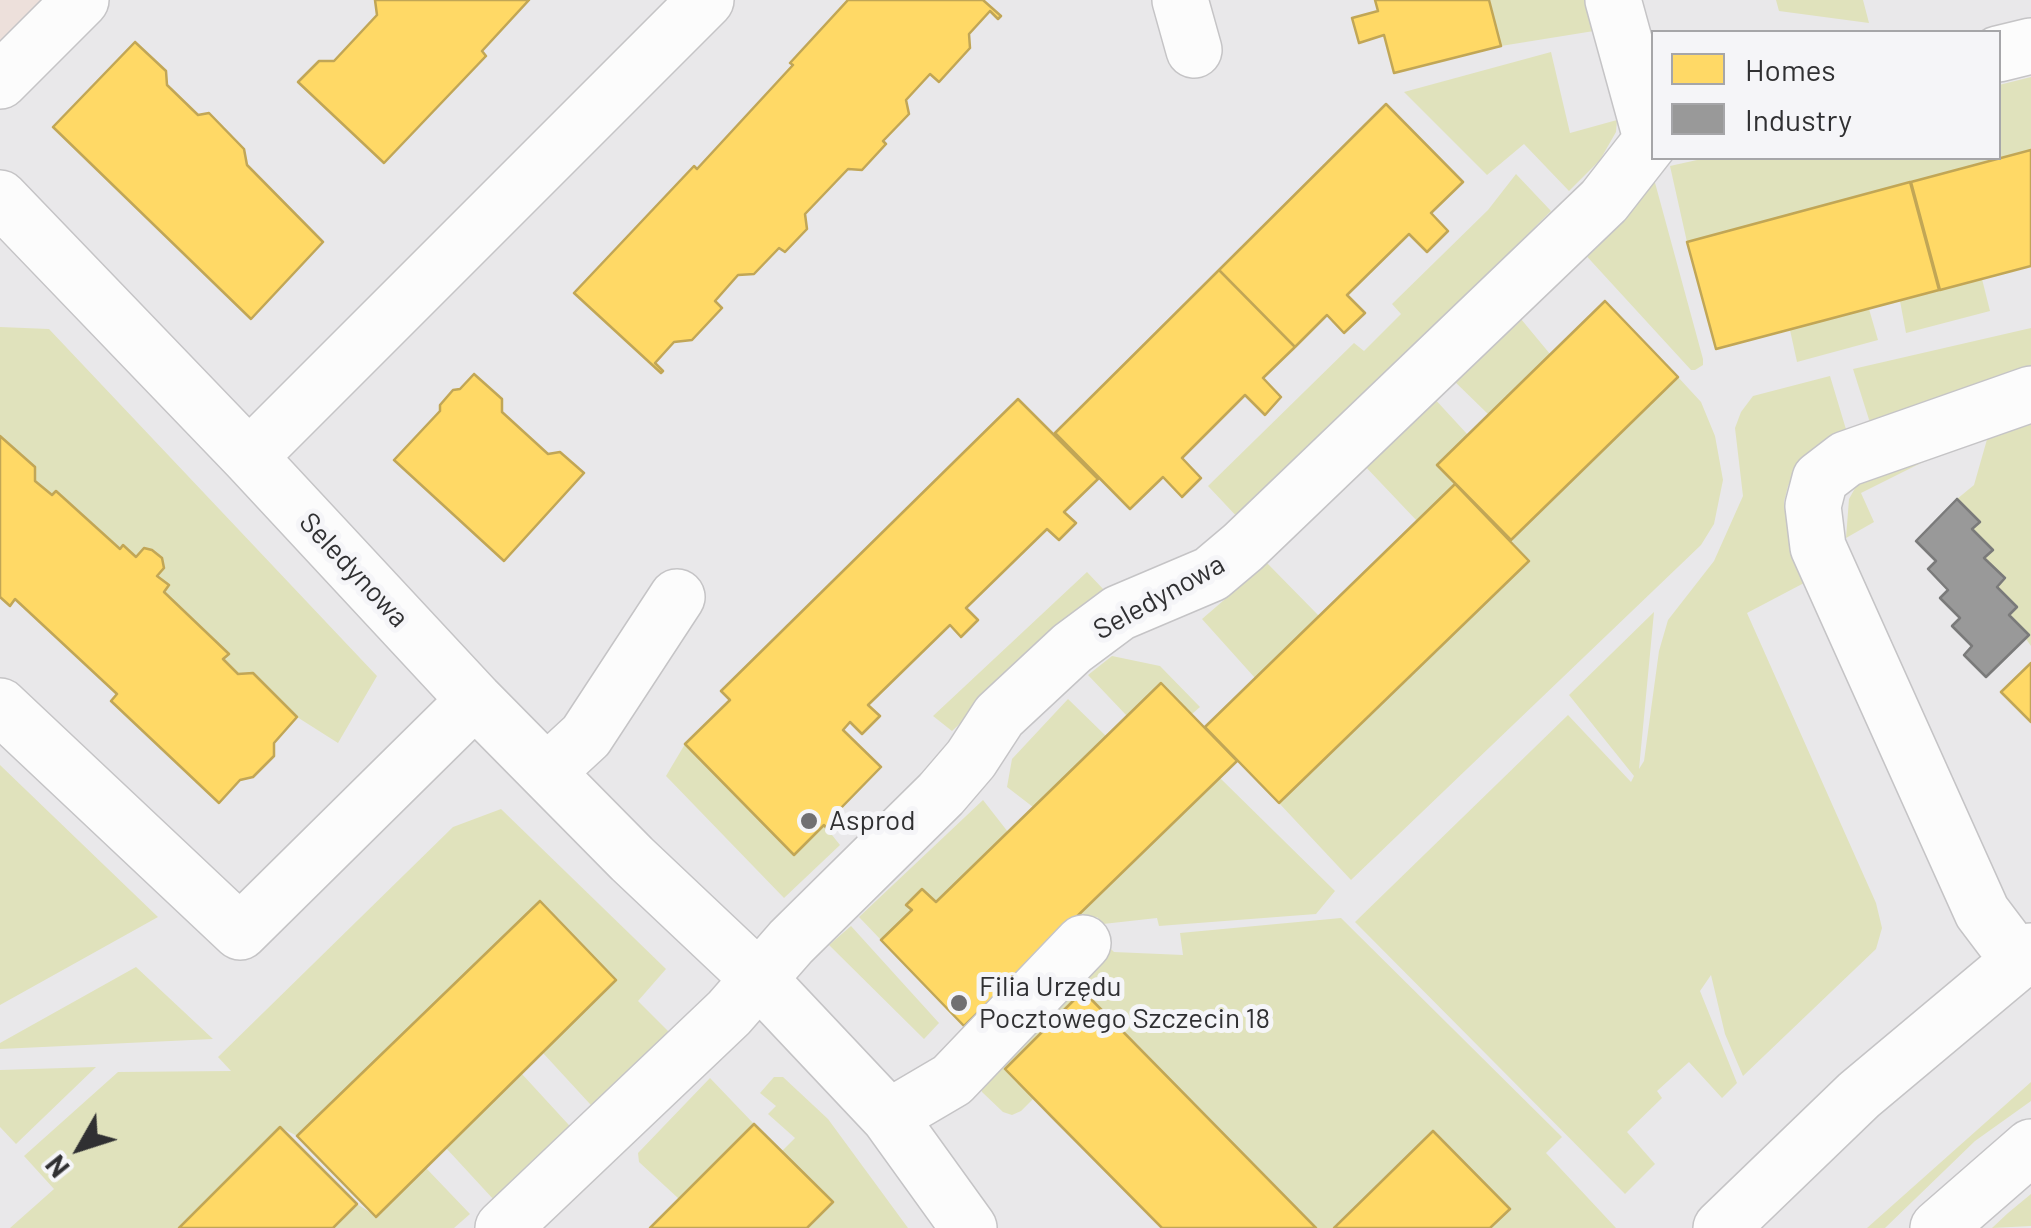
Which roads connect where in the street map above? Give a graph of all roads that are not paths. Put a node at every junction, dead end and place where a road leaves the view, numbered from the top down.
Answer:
1 (81, 0) edge
2 (706, 0) edge
3 (1613, 0) edge
4 (2031, 46) edge
5 (2001, 53) edge
6 (0, 82) edge
7 (1651, 133) edge
8 (1651, 138) edge
9 (0, 198) edge
10 (2031, 394) edge
11 (249, 457) junction
12 (678, 597) dead end
13 (475, 700) junction
14 (0, 706) edge
15 (547, 772) junction
16 (1083, 944) dead end
17 (2025, 956) edge
18 (758, 978) junction
19 (889, 1117) junction
20 (2031, 1147) edge
21 (503, 1228) edge
22 (968, 1228) edge
23 (1721, 1228) edge
24 (1938, 1228) edge

1 - 6 street
2 - 11 street
3 - 7 street, Seledynowa
4 - 5 street
8 - 18 street, Seledynowa
9 - 11 street, Seledynowa
10 - 17 street
11 - 13 street, Seledynowa
12 - 15 street
13 - 14 street
13 - 15 street, Seledynowa
15 - 18 street, Seledynowa
16 - 19 street
17 - 23 street
18 - 19 street, Seledynowa
18 - 21 street, Seledynowa
19 - 22 street, Seledynowa
20 - 24 street

